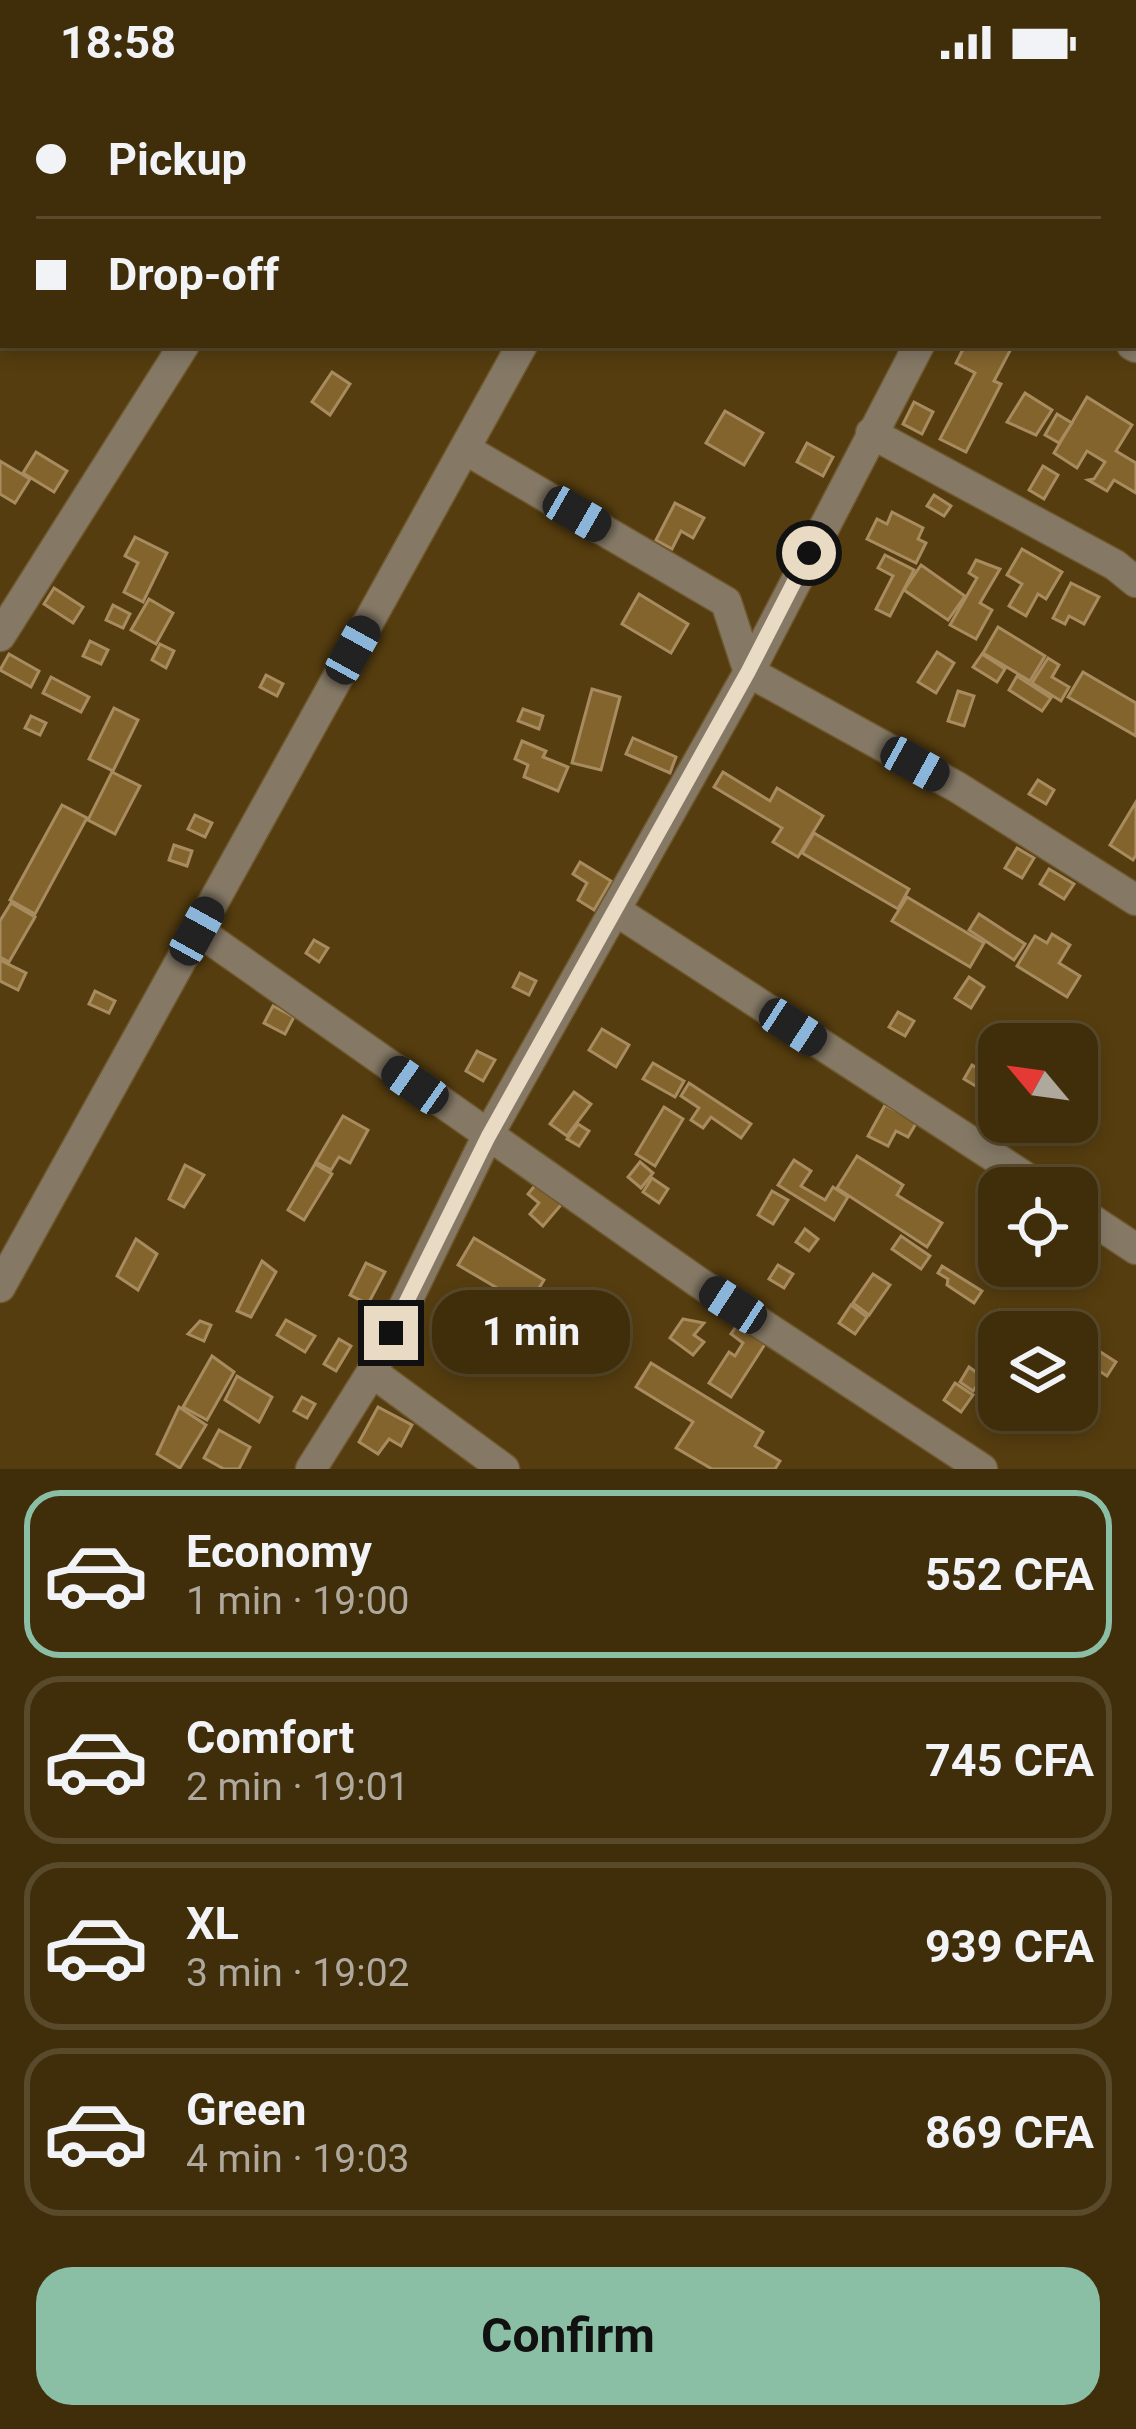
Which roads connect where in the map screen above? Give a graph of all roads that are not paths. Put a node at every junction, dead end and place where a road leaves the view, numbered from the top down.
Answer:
1 (182, 348) edge
2 (520, 348) edge
3 (917, 348) edge
4 (871, 434) junction
5 (464, 448) junction
6 (1136, 582) edge
7 (0, 636) edge
8 (748, 672) junction
9 (1136, 900) edge
10 (615, 910) junction
11 (197, 931) junction
12 (488, 1137) junction
13 (1010, 1167) edge
14 (1098, 1224) edge
15 (11, 1240) edge
16 (1136, 1249) edge
17 (0, 1287) edge
18 (372, 1372) junction
19 (310, 1469) edge
20 (504, 1469) edge
21 (982, 1469) edge

1 - 7 street
2 - 5 street
3 - 4 street
4 - 6 street
4 - 8 street
5 - 8 street
5 - 11 street
8 - 9 street
8 - 10 street
10 - 12 street
10 - 13 street
11 - 12 street
11 - 15 street
12 - 18 street
12 - 21 street
14 - 16 street
15 - 17 street
18 - 19 street
18 - 20 street

